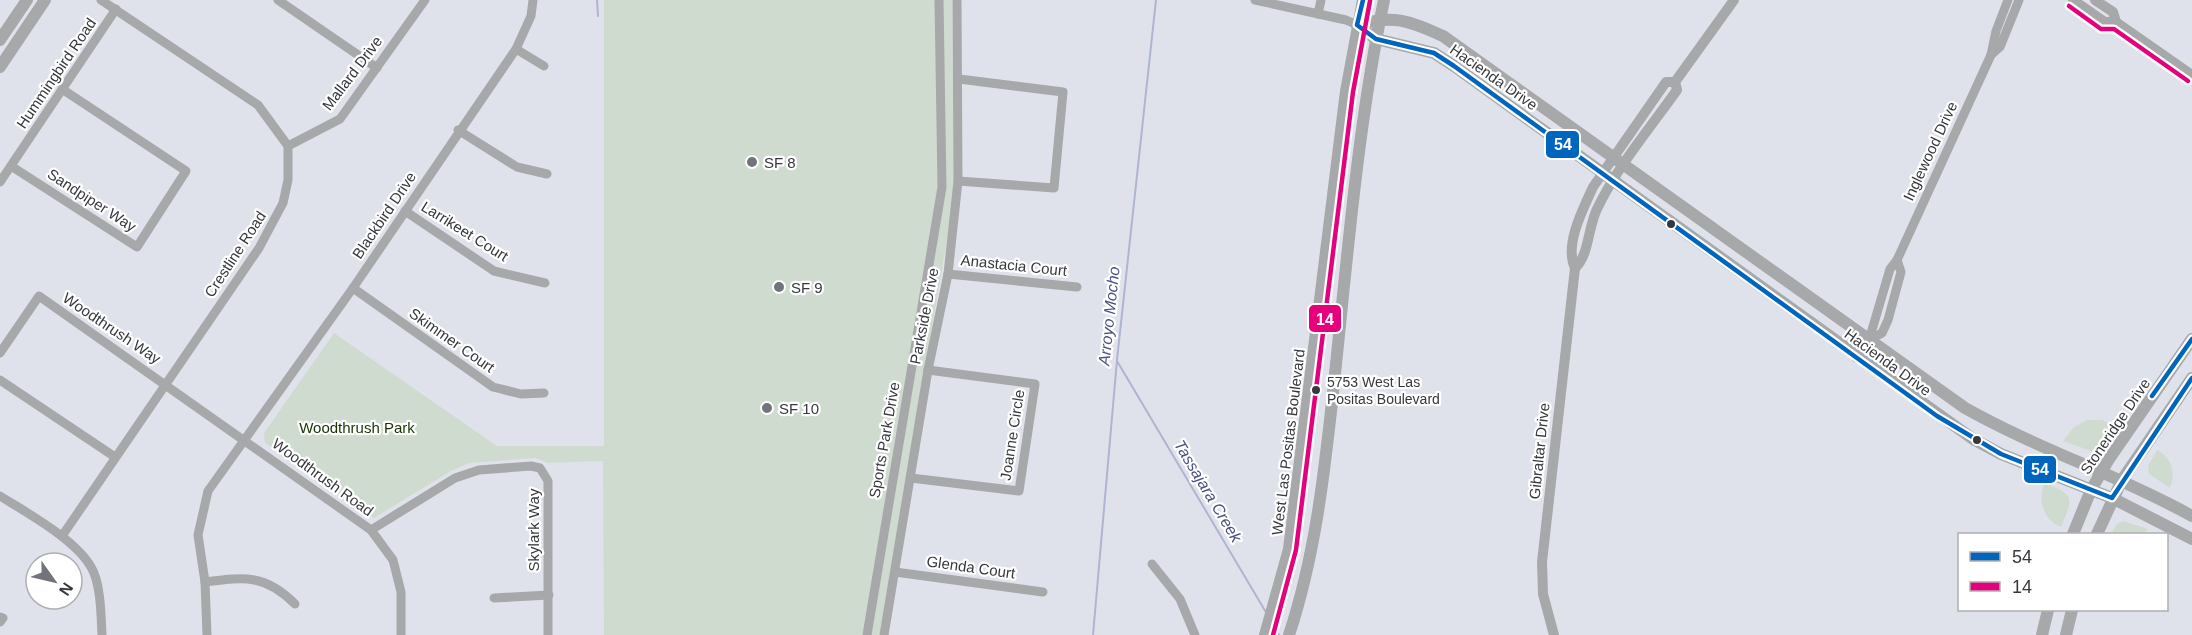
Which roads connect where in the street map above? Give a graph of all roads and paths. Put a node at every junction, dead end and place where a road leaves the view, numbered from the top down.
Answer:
1 (27, 0) edge
2 (45, 0) edge
3 (101, 0) edge
4 (278, 0) edge
5 (425, 0) edge
6 (533, 0) edge
7 (939, 0) edge
8 (957, 0) edge
9 (1255, 0) edge
10 (1321, 0) edge
11 (1363, 0) edge
12 (1384, 0) edge
13 (1734, 0) edge
14 (2008, 0) edge
15 (2019, 0) edge
16 (2073, 0) edge
17 (2095, 0) edge
18 (116, 9) junction
19 (1318, 14) junction
20 (1380, 18) junction
21 (2116, 22) junction
22 (1357, 25) junction
23 (0, 39) edge
24 (1376, 39) junction
25 (516, 49) junction
26 (1991, 55) junction
27 (544, 66) dead end
28 (0, 67) edge
29 (377, 68) junction
30 (2192, 75) edge
31 (959, 79) junction
32 (1675, 82) junction
33 (62, 89) junction
34 (458, 130) junction
35 (288, 146) junction
36 (1614, 157) junction
37 (11, 165) junction
38 (1625, 165) junction
39 (1603, 173) junction
40 (547, 174) dead end
41 (958, 181) junction
42 (1614, 181) junction
43 (0, 182) edge
44 (405, 211) junction
45 (1575, 268) junction
46 (948, 274) junction
47 (545, 283) dead end
48 (1077, 287) dead end
49 (352, 288) junction
50 (2192, 339) edge
51 (1869, 340) junction
52 (0, 353) edge
53 (1856, 358) junction
54 (928, 370) junction
55 (2192, 378) edge
56 (0, 380) edge
57 (166, 384) junction
58 (544, 393) dead end
59 (245, 440) junction
60 (115, 457) junction
61 (2102, 470) junction
62 (911, 478) junction
63 (2122, 480) junction
64 (2091, 490) junction
65 (0, 496) edge
66 (2112, 498) junction
67 (2192, 516) edge
68 (371, 530) junction
69 (2073, 533) edge
70 (2097, 533) edge
71 (62, 536) junction
72 (2192, 539) edge
73 (1152, 564) dead end
74 (895, 572) junction
75 (205, 582) junction
76 (1043, 592) dead end
77 (549, 595) junction
78 (494, 598) dead end
79 (295, 604) dead end
80 (2048, 611) edge
81 (2072, 611) edge
82 (0, 617) edge
83 (0, 622) edge
84 (102, 635) edge
85 (207, 635) edge
86 (401, 635) edge
87 (548, 635) edge
88 (867, 635) edge
89 (884, 635) edge
90 (1195, 635) edge
91 (1265, 635) edge
92 (1289, 635) edge
93 (1554, 635) edge
94 (2042, 635) edge
95 (2066, 635) edge

1 - 23 main road
2 - 28 main road
3 - 18 street
4 - 29 street
5 - 29 street, Mallard Drive
6 - 25 street, Blackbird Drive
7 - 88 street, Sports Park Drive
8 - 31 street, Parkside Drive
9 - 19 street
10 - 19 street
11 - 22 main road, West Las Positas Boulevard
12 - 20 main road
13 - 32 street, Gibraltar Drive
14 - 26 street, Inglewood Drive
15 - 26 street, Inglewood Drive
16 - 21 street
17 - 21 street
18 - 33 street, Hummingbird Road
18 - 35 street
19 - 22 street
20 - 22 main road, Hacienda Drive
20 - 24 main road
20 - 36 main road, Hacienda Drive
21 - 30 street
22 - 24 main road, Hacienda Drive
22 - 91 main road, West Las Positas Boulevard
24 - 39 main road, Hacienda Drive
24 - 92 main road
25 - 27 street
25 - 34 street, Blackbird Drive
26 - 51 street, Inglewood Drive
29 - 35 street, Mallard Drive
31 - 41 street, Parkside Drive
31 - 41 street
32 - 36 street, Gibraltar Drive
32 - 38 street, Gibraltar Drive
33 - 37 street, Hummingbird Road
33 - 37 street, Sandpiper Way
34 - 40 street
34 - 44 street, Blackbird Drive
35 - 57 street, Crestline Road
36 - 38 main road, Hacienda Drive
36 - 39 street, Gibraltar Drive
37 - 43 street, Hummingbird Road
38 - 42 street, Gibraltar Drive
38 - 51 main road, Hacienda Drive
39 - 42 main road, Hacienda Drive
39 - 45 street, Gibraltar Drive
41 - 46 street, Parkside Drive
42 - 45 street, Gibraltar Drive
42 - 53 main road, Hacienda Drive
44 - 47 street, Larrikeet Court
44 - 49 street, Blackbird Drive
45 - 93 street, Gibraltar Drive
46 - 48 street, Anastacia Court
46 - 54 street, Parkside Drive
49 - 58 street, Skimmer Court
49 - 59 street, Blackbird Drive
50 - 61 main road, Stoneridge Drive
51 - 53 street, Inglewood Drive
51 - 61 main road, Hacienda Drive
52 - 57 street, Woodthrush Way
53 - 64 main road, Hacienda Drive
54 - 62 street, Parkside Drive
54 - 62 street, Joanne Circle
55 - 63 main road
56 - 60 street
57 - 59 street, Woodthrush Road
57 - 60 street, Crestline Road
59 - 68 street, Woodthrush Road
59 - 75 street, Blackbird Drive
60 - 71 street, Crestline Road
61 - 63 main road, Hacienda Drive
61 - 64 main road, Stoneridge Drive
62 - 74 street, Parkside Drive
63 - 66 main road
63 - 67 main road, Hacienda Drive
64 - 66 main road, Hacienda Drive
64 - 69 main road, Stoneridge Drive
65 - 71 street
66 - 70 main road
66 - 72 main road, Hacienda Drive
68 - 77 street, Skylark Way
68 - 86 street, Woodthrush Road
71 - 84 street
73 - 90 street
74 - 76 street, Glenda Court
74 - 89 street, Parkside Drive
75 - 79 street
75 - 85 street, Blackbird Drive
77 - 78 street
77 - 87 street, Skylark Way
80 - 94 main road
81 - 95 main road
82 - 83 street

